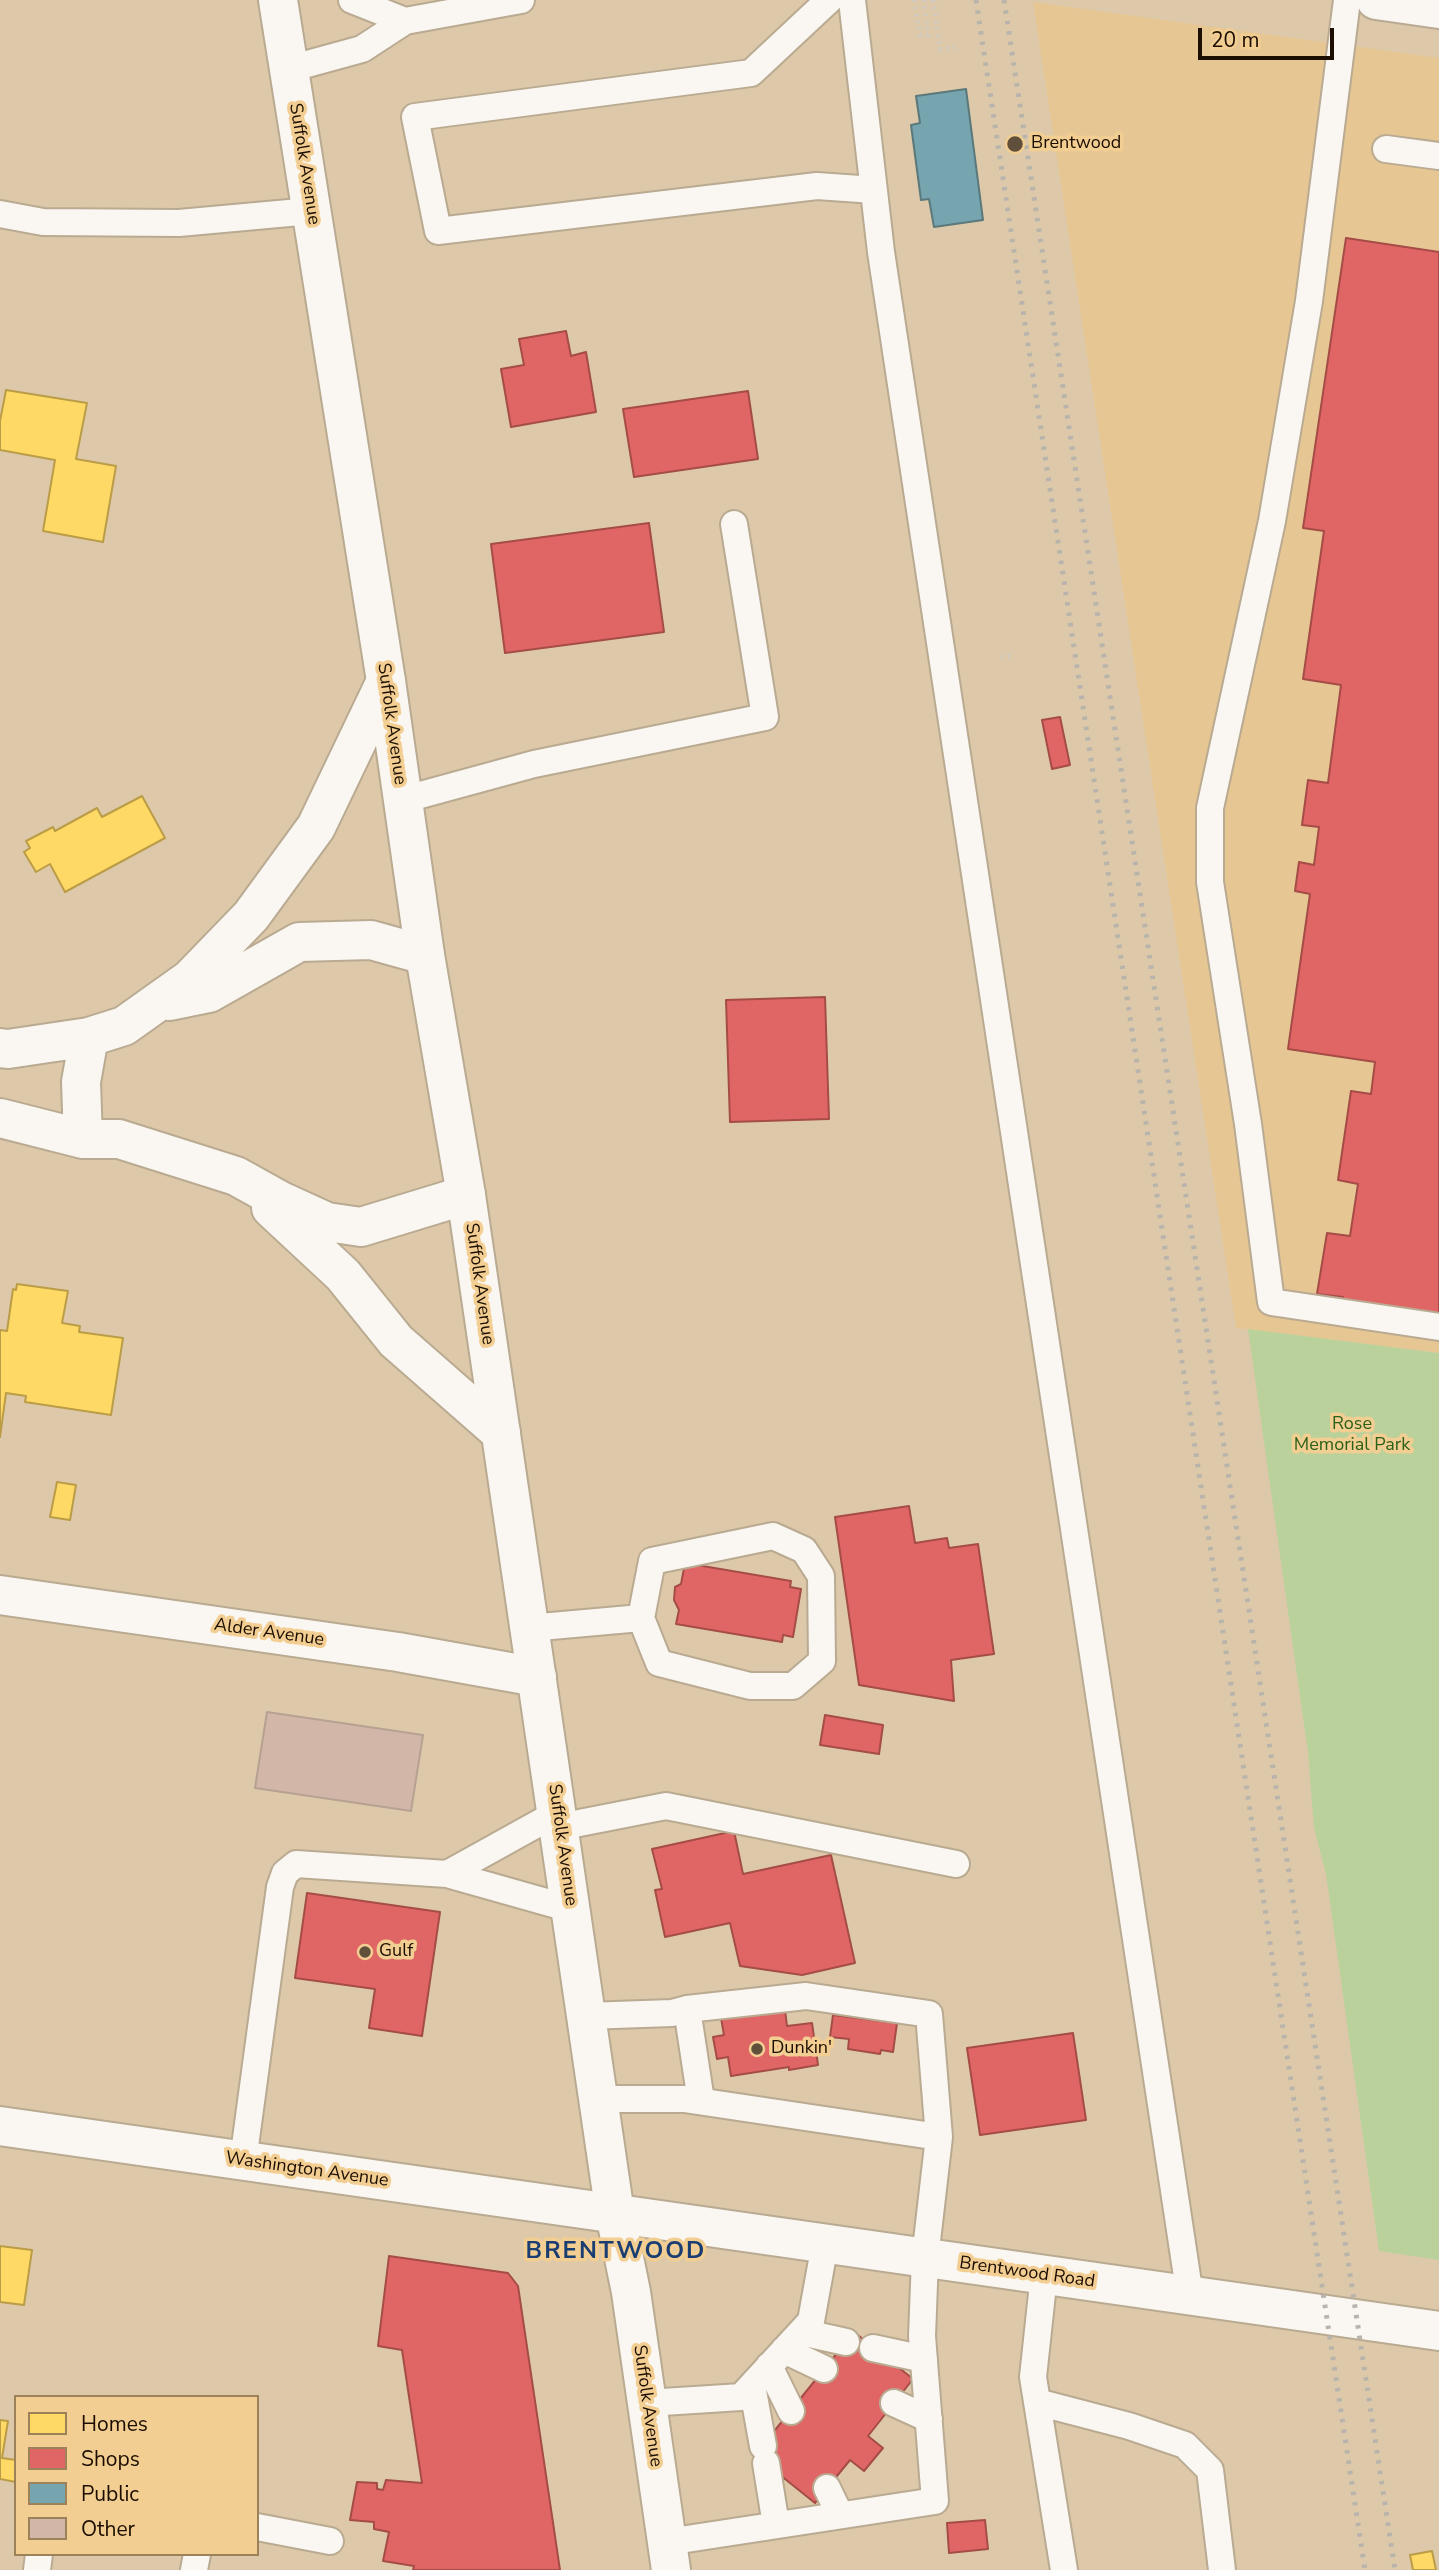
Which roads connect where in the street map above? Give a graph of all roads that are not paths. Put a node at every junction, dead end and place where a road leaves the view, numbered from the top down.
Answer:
1 (278, 0) edge
2 (352, 0) edge
3 (521, 0) edge
4 (829, 0) edge
5 (852, 0) edge
6 (1347, 0) edge
7 (1379, 0) edge
8 (1439, 9) edge
9 (405, 21) junction
10 (289, 69) junction
11 (1386, 149) dead end
12 (1439, 156) edge
13 (874, 190) junction
14 (311, 211) junction
15 (0, 214) edge
16 (734, 524) dead end
17 (386, 681) junction
18 (402, 800) junction
19 (425, 955) junction
20 (154, 1004) junction
21 (89, 1037) junction
22 (0, 1048) edge
23 (0, 1118) edge
24 (83, 1139) junction
25 (236, 1176) junction
26 (466, 1195) junction
27 (1439, 1326) edge
28 (501, 1433) junction
29 (0, 1595) edge
30 (642, 1618) junction
31 (529, 1628) junction
32 (537, 1677) junction
33 (558, 1820) junction
34 (956, 1864) dead end
35 (447, 1874) junction
36 (571, 1909) junction
37 (687, 2008) junction
38 (586, 2016) junction
39 (598, 2098) junction
40 (701, 2101) junction
41 (0, 2126) edge
42 (939, 2137) junction
43 (243, 2161) junction
44 (615, 2214) junction
45 (825, 2244) junction
46 (925, 2258) junction
47 (1044, 2275) junction
48 (1190, 2296) junction
49 (1439, 2331) edge
50 (846, 2342) dead end
51 (873, 2348) dead end
52 (776, 2358) junction
53 (924, 2359) junction
54 (824, 2369) dead end
55 (1037, 2402) junction
56 (647, 2403) junction
57 (894, 2403) dead end
58 (791, 2411) dead end
59 (929, 2419) junction
60 (828, 2488) dead end
61 (841, 2515) junction
62 (776, 2525) junction
63 (259, 2527) edge
64 (330, 2540) dead end
65 (669, 2556) edge
66 (1064, 2570) edge
67 (1222, 2570) edge

1 - 10 street, Suffolk Avenue
2 - 9 lane
3 - 9 lane
4 - 13 lane
5 - 13 lane
6 - 27 lane
7 - 8 street
9 - 10 lane
10 - 14 street, Suffolk Avenue
11 - 12 lane
13 - 48 lane
14 - 15 lane
14 - 17 street, Suffolk Avenue
16 - 18 lane
17 - 18 street, Suffolk Avenue
17 - 20 street
18 - 19 street, Suffolk Avenue
19 - 20 street
19 - 26 street, Suffolk Avenue
20 - 21 street
21 - 22 street
21 - 24 street
23 - 24 street
24 - 25 street
25 - 26 street
25 - 28 street
26 - 28 street, Suffolk Avenue
28 - 31 street, Suffolk Avenue
29 - 32 street, Alder Avenue
30 - 30 lane
30 - 31 lane
31 - 32 street, Suffolk Avenue
32 - 33 street, Suffolk Avenue
33 - 34 lane
33 - 35 lane
33 - 36 street, Suffolk Avenue
35 - 36 lane
35 - 43 lane
36 - 38 street, Suffolk Avenue
37 - 38 lane
37 - 40 lane
37 - 42 lane
38 - 39 street, Suffolk Avenue
39 - 40 lane
39 - 44 street, Suffolk Avenue
40 - 42 lane
41 - 43 street, Washington Avenue
42 - 46 lane
43 - 44 street, Washington Avenue
44 - 45 street, Brentwood Road
44 - 56 street, Suffolk Avenue
45 - 46 street, Brentwood Road
45 - 52 lane
46 - 47 street, Brentwood Road
46 - 53 lane
47 - 48 street, Brentwood Road
47 - 55 lane
48 - 49 street, Brentwood Road
50 - 52 lane
51 - 53 lane
52 - 54 lane
52 - 56 lane
52 - 58 lane
52 - 62 lane
53 - 59 lane
55 - 66 lane
55 - 67 lane
56 - 65 street, Suffolk Avenue
57 - 59 lane
59 - 61 lane
60 - 61 lane
61 - 62 lane
62 - 65 lane
63 - 64 lane

